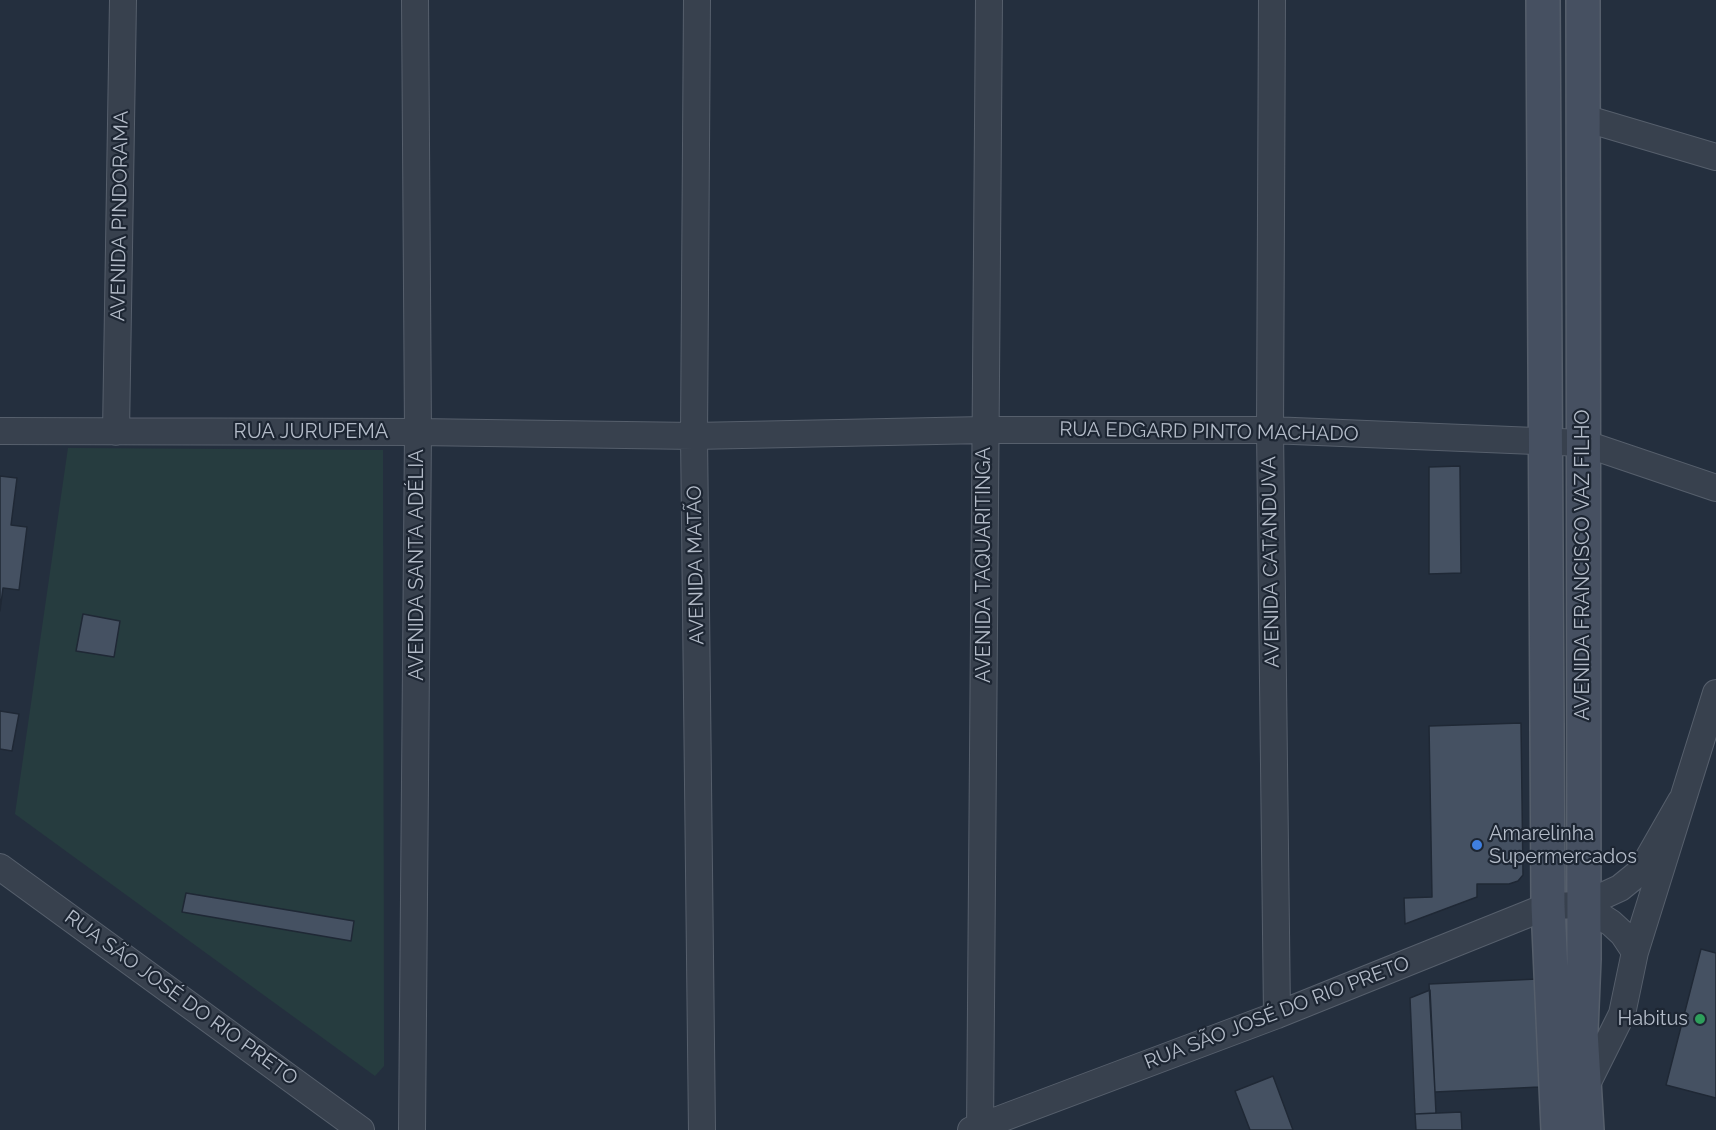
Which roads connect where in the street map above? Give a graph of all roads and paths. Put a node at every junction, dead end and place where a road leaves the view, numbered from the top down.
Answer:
1 (123, 0) edge
2 (415, 0) edge
3 (696, 0) edge
4 (989, 0) edge
5 (1272, 0) edge
6 (1543, 0) edge
7 (1583, 0) edge
8 (1584, 118) junction
9 (1716, 157) edge
10 (984, 430) junction
11 (1270, 430) junction
12 (0, 431) edge
13 (116, 432) junction
14 (418, 432) junction
15 (694, 436) junction
16 (1545, 442) junction
17 (1583, 443) junction
18 (1716, 488) edge
19 (1716, 693) edge
20 (1681, 801) junction
21 (0, 867) edge
22 (1583, 905) junction
23 (1548, 906) junction
24 (1635, 952) junction
25 (1277, 1016) junction
26 (1584, 1091) junction
27 (977, 1129) edge
28 (361, 1130) edge
29 (412, 1130) edge
30 (702, 1130) edge
31 (1558, 1130) edge
32 (1587, 1130) edge

1 - 13 street, AVENIDA PINDORAMA
2 - 14 street, AVENIDA SANTA ADÉLIA
3 - 15 street, AVENIDA MATÃO
4 - 10 street, AVENIDA TAQUARITINGA
5 - 11 street, AVENIDA CATANDUVA
6 - 16 main road, AVENIDA FRANCISCO VAZ FILHO
7 - 8 main road, AVENIDA FRANCISCO VAZ FILHO
8 - 9 street
8 - 17 main road, AVENIDA FRANCISCO VAZ FILHO
10 - 11 street, RUA EDGARD PINTO MACHADO
10 - 15 street, RUA EDGARD PINTO MACHADO
10 - 27 street, AVENIDA TAQUARITINGA
11 - 16 street, RUA EDGARD PINTO MACHADO
11 - 25 street, AVENIDA CATANDUVA
12 - 13 street, RUA JURUPEMA
13 - 14 street, RUA JURUPEMA
14 - 15 street, RUA JURUPEMA
14 - 29 street, AVENIDA SANTA ADÉLIA
15 - 30 street, AVENIDA MATÃO
16 - 17 street, RUA EDGARD PINTO MACHADO
16 - 23 main road, AVENIDA FRANCISCO VAZ FILHO
17 - 18 street, RUA EDGARD PINTO MACHADO
17 - 22 main road, AVENIDA FRANCISCO VAZ FILHO
19 - 20 street
20 - 22 street
20 - 24 street
21 - 28 street, RUA SÃO JOSÉ DO RIO PRETO
22 - 23 street, RUA SÃO JOSÉ DO RIO PRETO
22 - 24 street
22 - 26 main road, AVENIDA FRANCISCO VAZ FILHO
23 - 25 street, RUA SÃO JOSÉ DO RIO PRETO
23 - 31 main road, AVENIDA FRANCISCO VAZ FILHO
24 - 26 street
25 - 27 street, RUA SÃO JOSÉ DO RIO PRETO
26 - 32 main road, AVENIDA FRANCISCO VAZ FILHO

